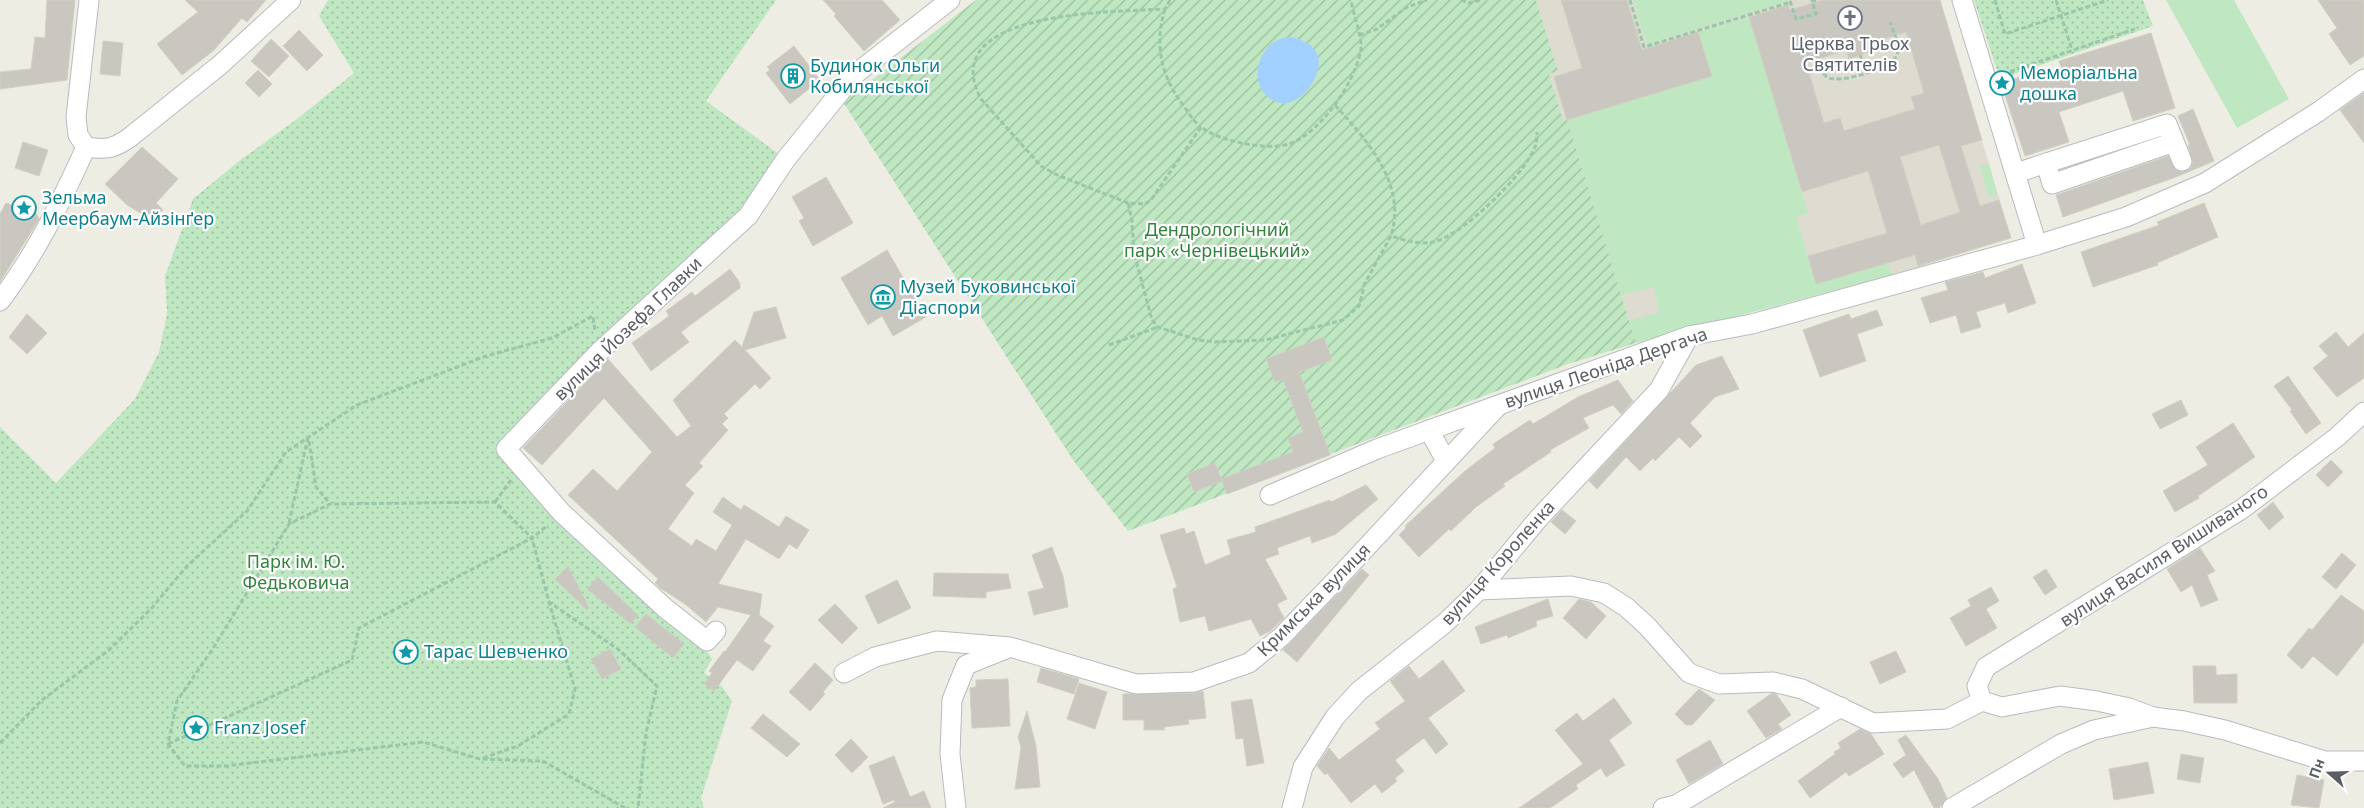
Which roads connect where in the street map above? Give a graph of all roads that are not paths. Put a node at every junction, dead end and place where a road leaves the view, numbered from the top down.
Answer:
1 (89, 0) edge
2 (291, 0) edge
3 (950, 0) edge
4 (1962, 0) edge
5 (2364, 78) edge
6 (86, 146) junction
7 (2182, 161) dead end
8 (2016, 173) junction
9 (2037, 245) junction
10 (0, 301) edge
11 (1689, 336) junction
12 (1500, 404) junction
13 (2364, 412) edge
14 (1429, 430) junction
15 (1446, 461) junction
16 (1270, 495) dead end
17 (1479, 590) junction
18 (716, 631) dead end
19 (1010, 647) junction
20 (844, 673) dead end
21 (1982, 701) junction
22 (1841, 707) junction
23 (2152, 717) junction
24 (2364, 759) edge
25 (956, 808) edge
26 (1292, 808) edge
27 (1663, 808) edge
28 (1952, 808) edge

1 - 6 street
2 - 6 street
3 - 18 street, вулиця Йозефа Главки
4 - 8 street
5 - 9 street, вулиця Леоніда Дергача
6 - 10 street
7 - 8 street
8 - 9 street
9 - 11 street, вулиця Леоніда Дергача
11 - 12 street, вулиця Леоніда Дергача
11 - 17 street, вулиця Короленка
12 - 14 street, вулиця Леоніда Дергача
12 - 15 street, Кримська вулиця
13 - 21 street, вулиця Василя Вишиваного
14 - 15 street
14 - 16 street, вулиця Леоніда Дергача
15 - 19 street, Кримська вулиця
17 - 22 street
17 - 26 street, вулиця Короленка
19 - 20 street, Кримська вулиця
19 - 25 street
21 - 22 street
21 - 23 street
22 - 27 street
23 - 24 street
23 - 28 street

